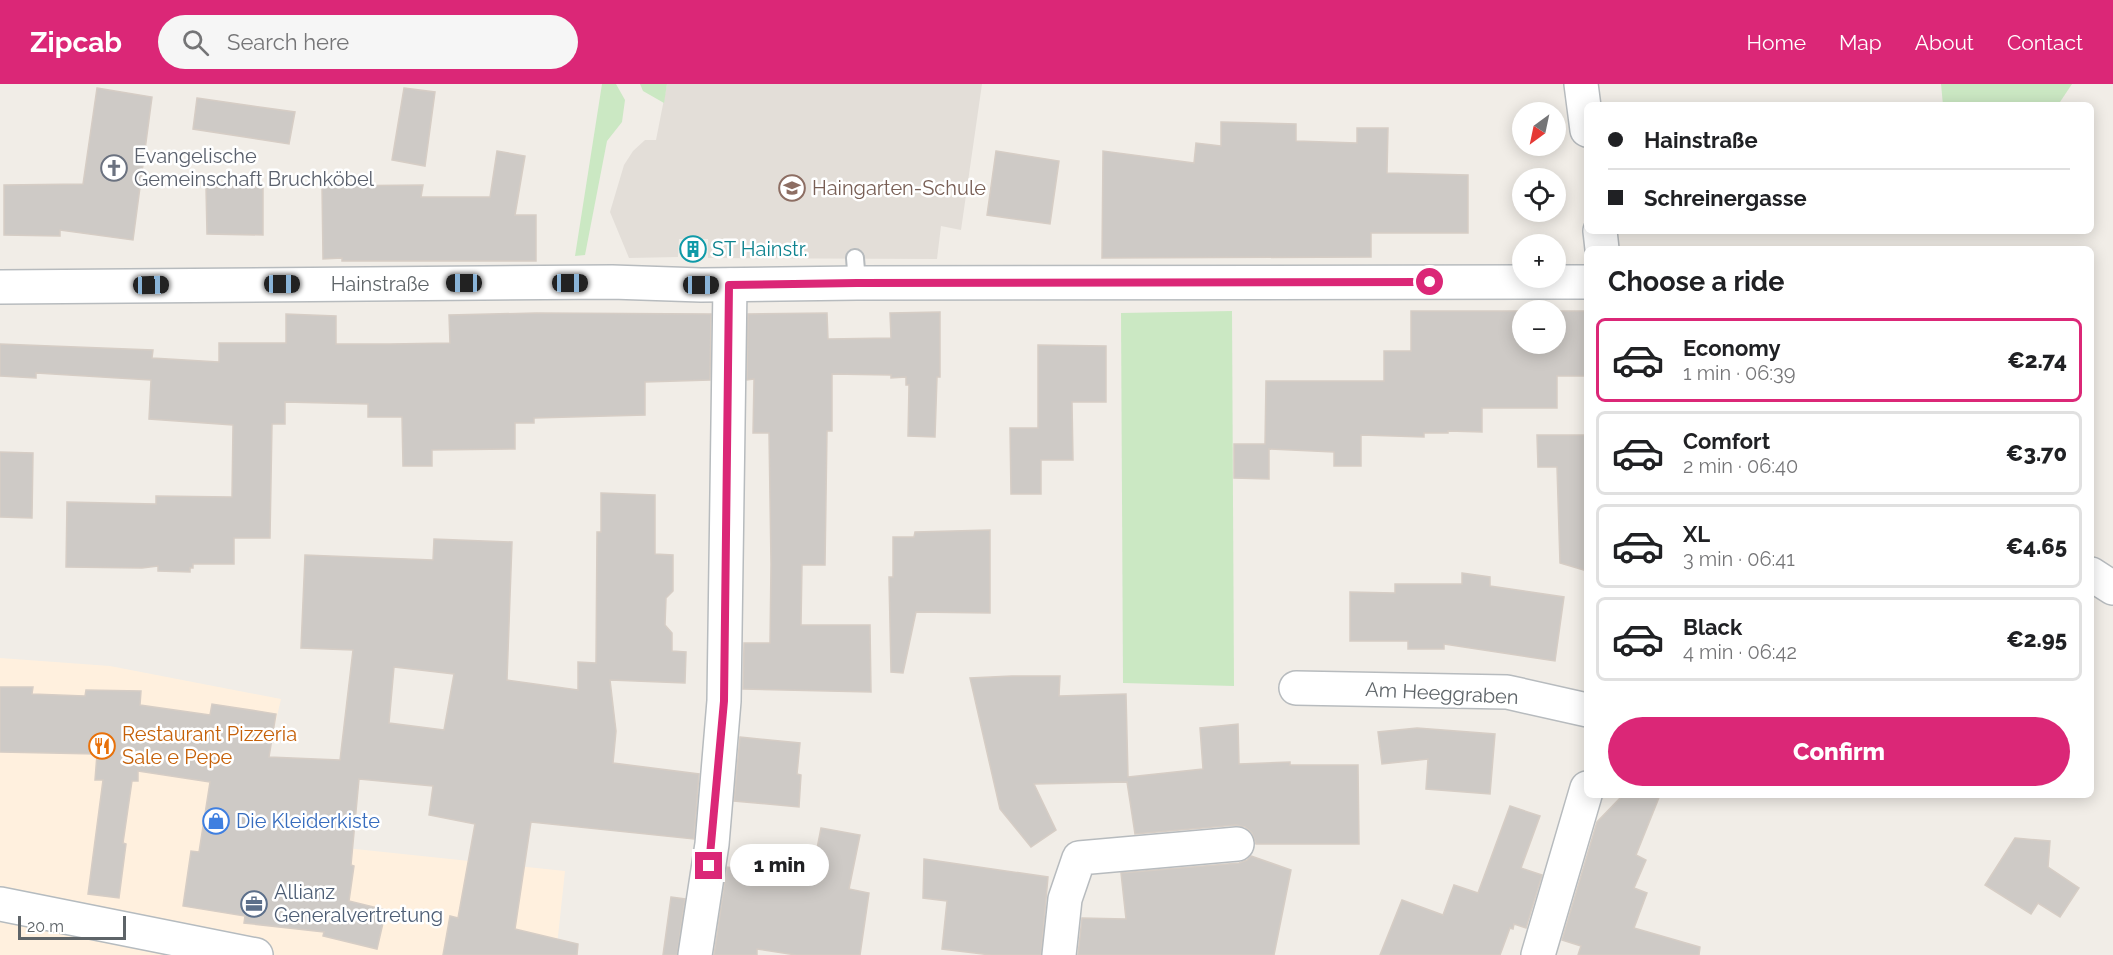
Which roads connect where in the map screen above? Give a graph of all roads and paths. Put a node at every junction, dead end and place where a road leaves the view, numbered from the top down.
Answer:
1 (1581, 84) edge
2 (1584, 107) edge
3 (1584, 282) edge
4 (729, 285) junction
5 (0, 287) edge
6 (2094, 576) edge
7 (2113, 588) edge
8 (1296, 688) dead end
9 (1584, 709) edge
10 (1584, 798) edge
11 (1237, 844) dead end
12 (1, 908) edge
13 (256, 955) edge
14 (695, 955) edge
15 (1059, 955) edge
16 (1538, 955) edge

1 - 2 street
3 - 4 street, Hainstraße
4 - 5 street, Hainstraße
4 - 14 street
6 - 7 street
8 - 9 street, Am Heeggraben
10 - 16 street
11 - 15 street
12 - 13 street

